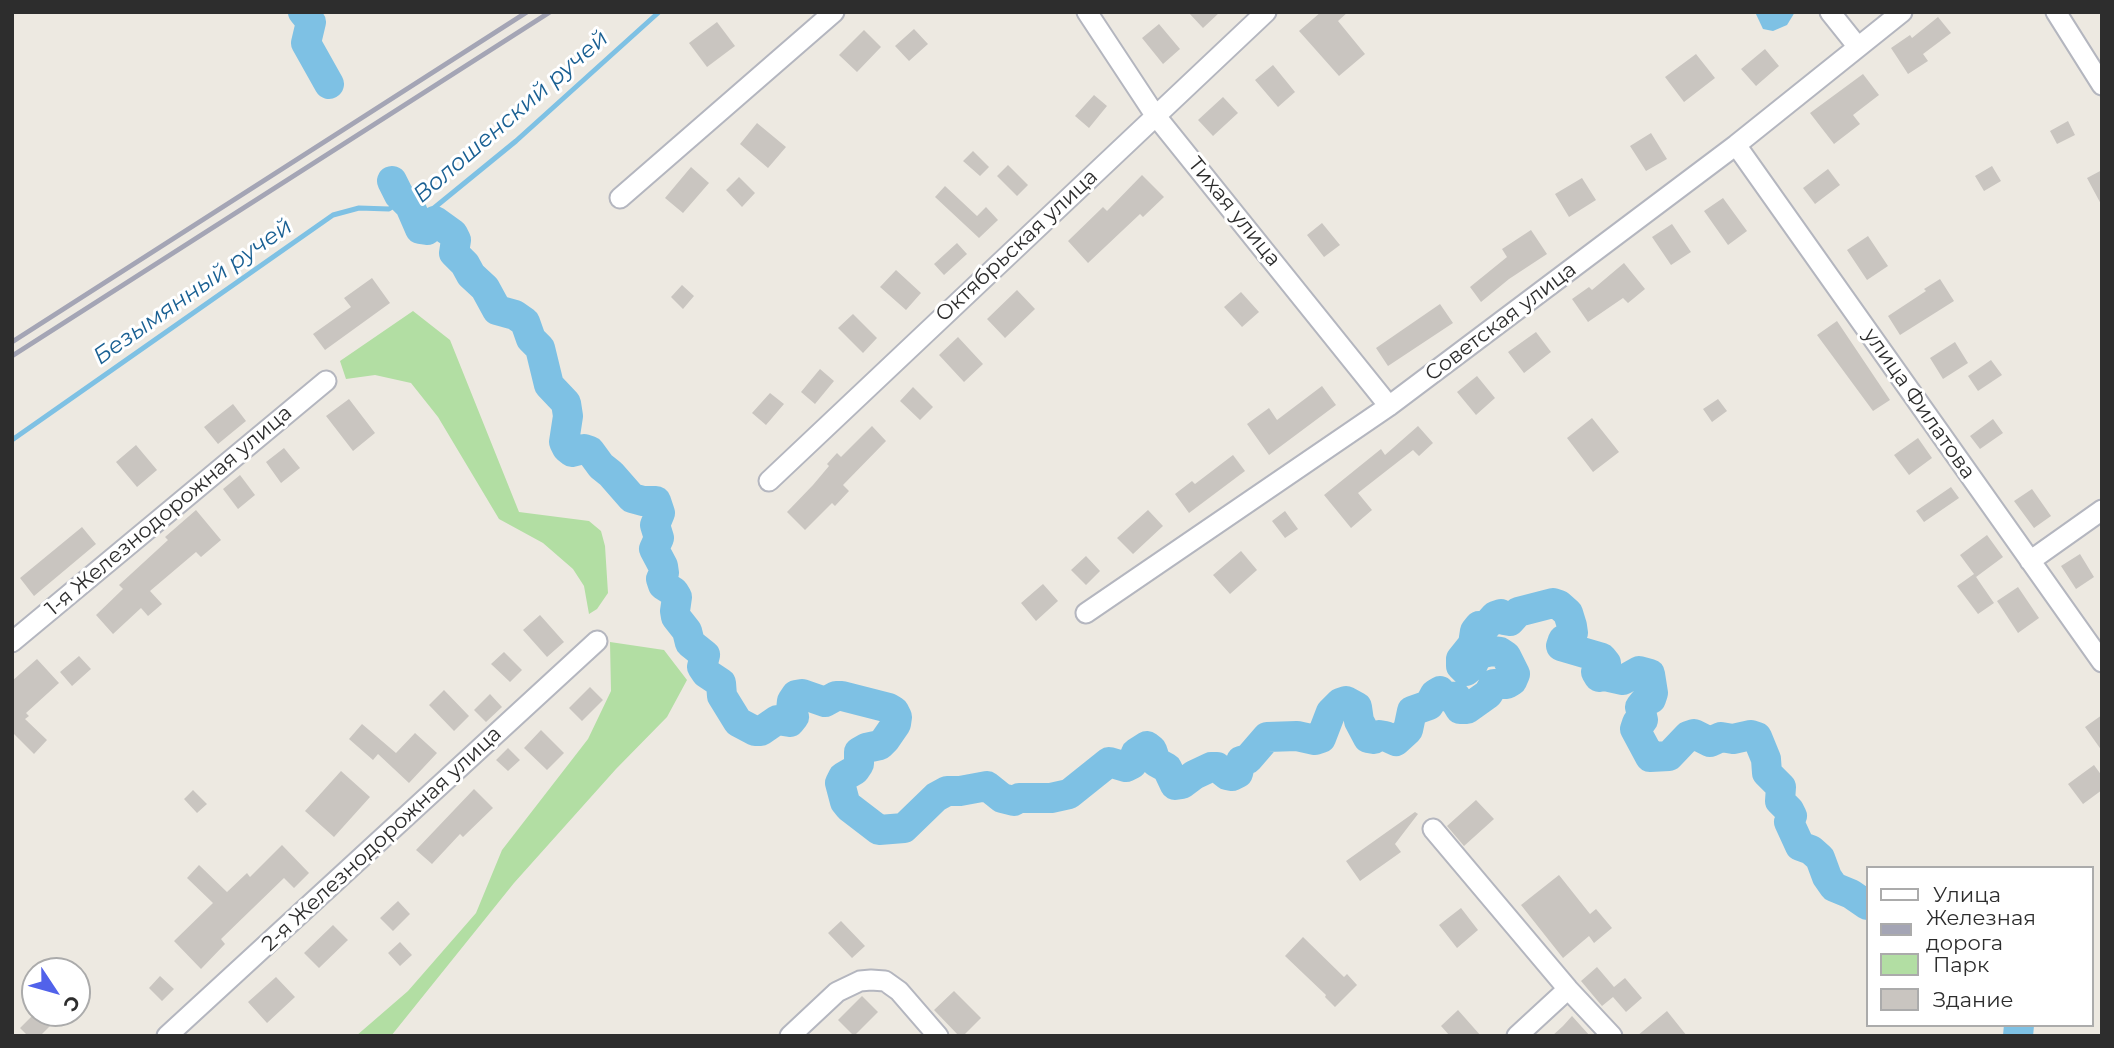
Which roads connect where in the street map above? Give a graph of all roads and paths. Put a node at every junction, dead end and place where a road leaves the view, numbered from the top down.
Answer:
1 (834, 12) edge
2 (1087, 12) edge
3 (1266, 12) edge
4 (1830, 12) edge
5 (1902, 12) edge
6 (2056, 12) edge
7 (1858, 47) junction
8 (2102, 85) edge
9 (1155, 115) junction
10 (1735, 145) junction
11 (620, 198) dead end
12 (326, 381) dead end
13 (1389, 406) junction
14 (769, 481) dead end
15 (2102, 510) edge
16 (2030, 561) junction
17 (1086, 613) dead end
18 (597, 641) dead end
19 (12, 642) edge
20 (2102, 662) edge
21 (1433, 829) dead end
22 (1568, 989) junction
23 (167, 1036) edge
24 (790, 1036) edge
25 (938, 1036) edge
26 (1517, 1036) edge
27 (1612, 1036) edge

1 - 11 street
2 - 9 street, Тихая улица
3 - 9 street, Октябрьская улица
4 - 7 street
5 - 7 street, Советская улица
6 - 8 street
7 - 10 street, Советская улица
9 - 13 street, Тихая улица
9 - 14 street, Октябрьская улица
10 - 13 street, Советская улица
10 - 16 street, улица Филатова
12 - 19 street, 1-я Железнодорожная улица
13 - 17 street, Советская улица
15 - 16 street
16 - 20 street, улица Филатова
18 - 23 street, 2-я Железнодорожная улица
21 - 22 street
22 - 26 street
22 - 27 street
24 - 25 street

